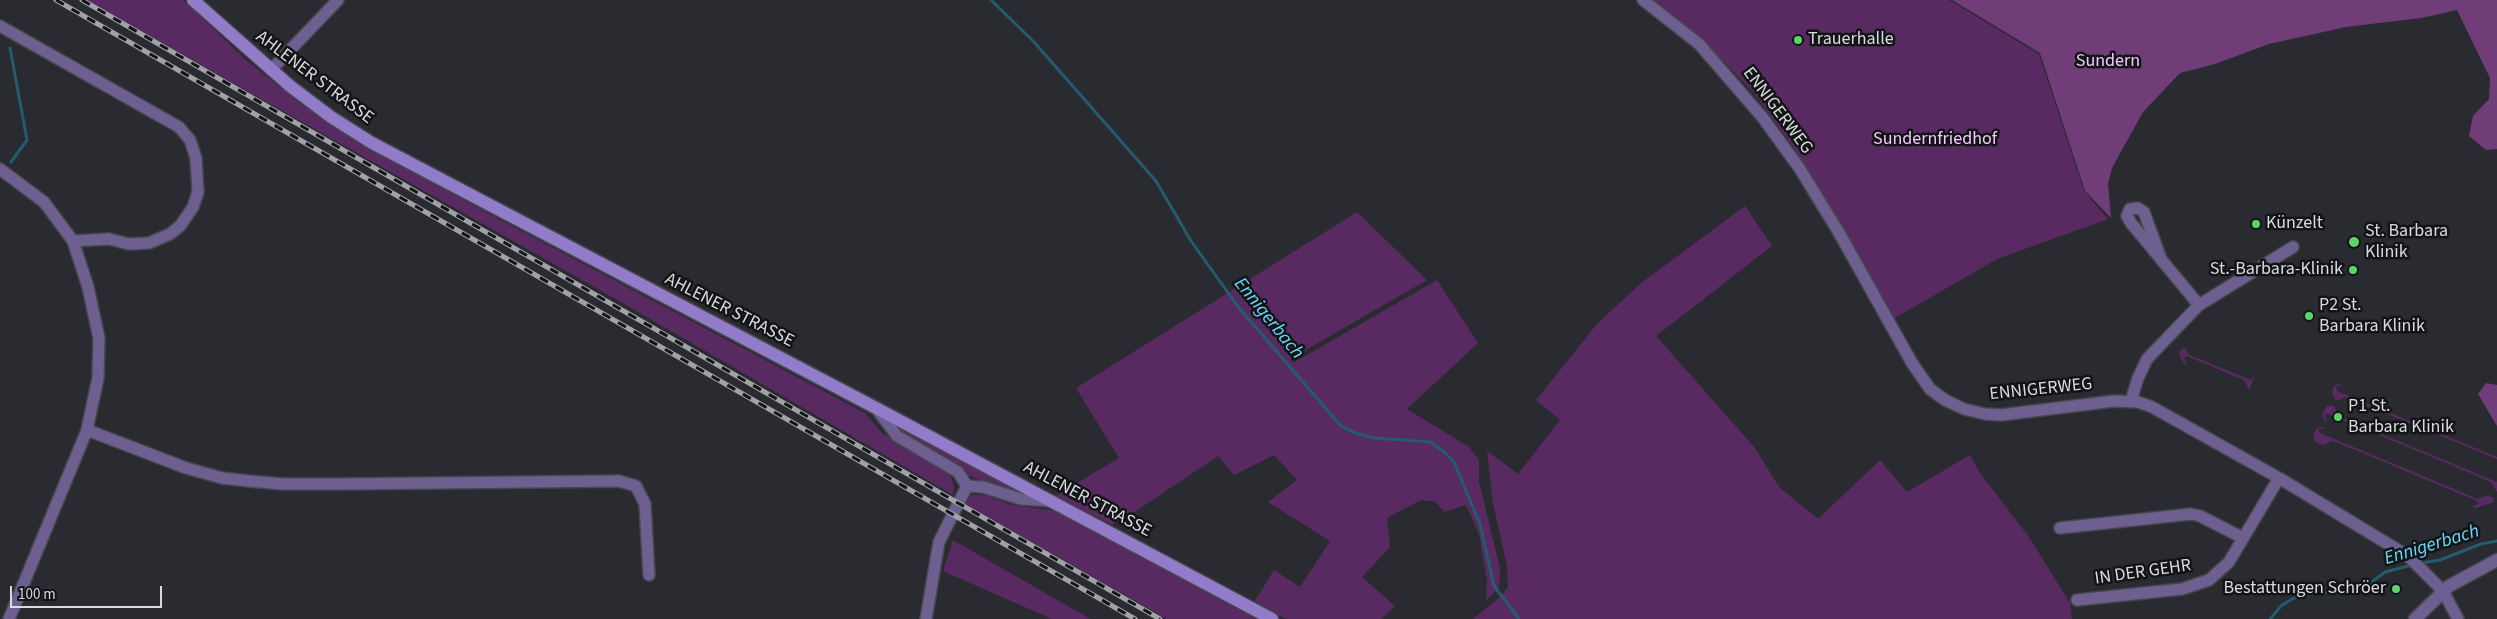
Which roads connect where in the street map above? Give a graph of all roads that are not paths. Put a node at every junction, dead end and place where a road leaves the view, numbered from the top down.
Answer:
1 (193, 0) edge
2 (338, 0) edge
3 (1643, 0) edge
4 (0, 26) edge
5 (271, 70) junction
6 (0, 169) edge
7 (73, 241) junction
8 (2293, 247) dead end
9 (2161, 259) dead end
10 (2199, 304) junction
11 (2131, 401) junction
12 (876, 408) junction
13 (87, 430) junction
14 (2279, 478) junction
15 (967, 486) junction
16 (1052, 501) junction
17 (2060, 528) dead end
18 (2243, 538) junction
19 (2497, 560) edge
20 (649, 575) dead end
21 (2442, 591) junction
22 (2077, 600) dead end
23 (9, 619) edge
24 (926, 619) edge
25 (1272, 619) edge
26 (2415, 619) edge
27 (2458, 619) edge

1 - 5 main road, AHLENER STRASSE
2 - 5 street
3 - 11 street, ENNIGERWEG
4 - 7 street
5 - 12 main road, AHLENER STRASSE
6 - 7 street
7 - 13 street
8 - 10 street
9 - 10 street
10 - 11 street
11 - 14 street, ENNIGERWEG
12 - 15 street
12 - 16 main road, AHLENER STRASSE
13 - 20 street
13 - 23 street
14 - 18 street, IN DER GEHR
14 - 21 street, ENNIGERWEG
15 - 16 street
15 - 24 street
16 - 25 main road, AHLENER STRASSE
17 - 18 street
18 - 22 street, IN DER GEHR
19 - 21 street
21 - 26 street
21 - 27 street, ENNIGERWEG

